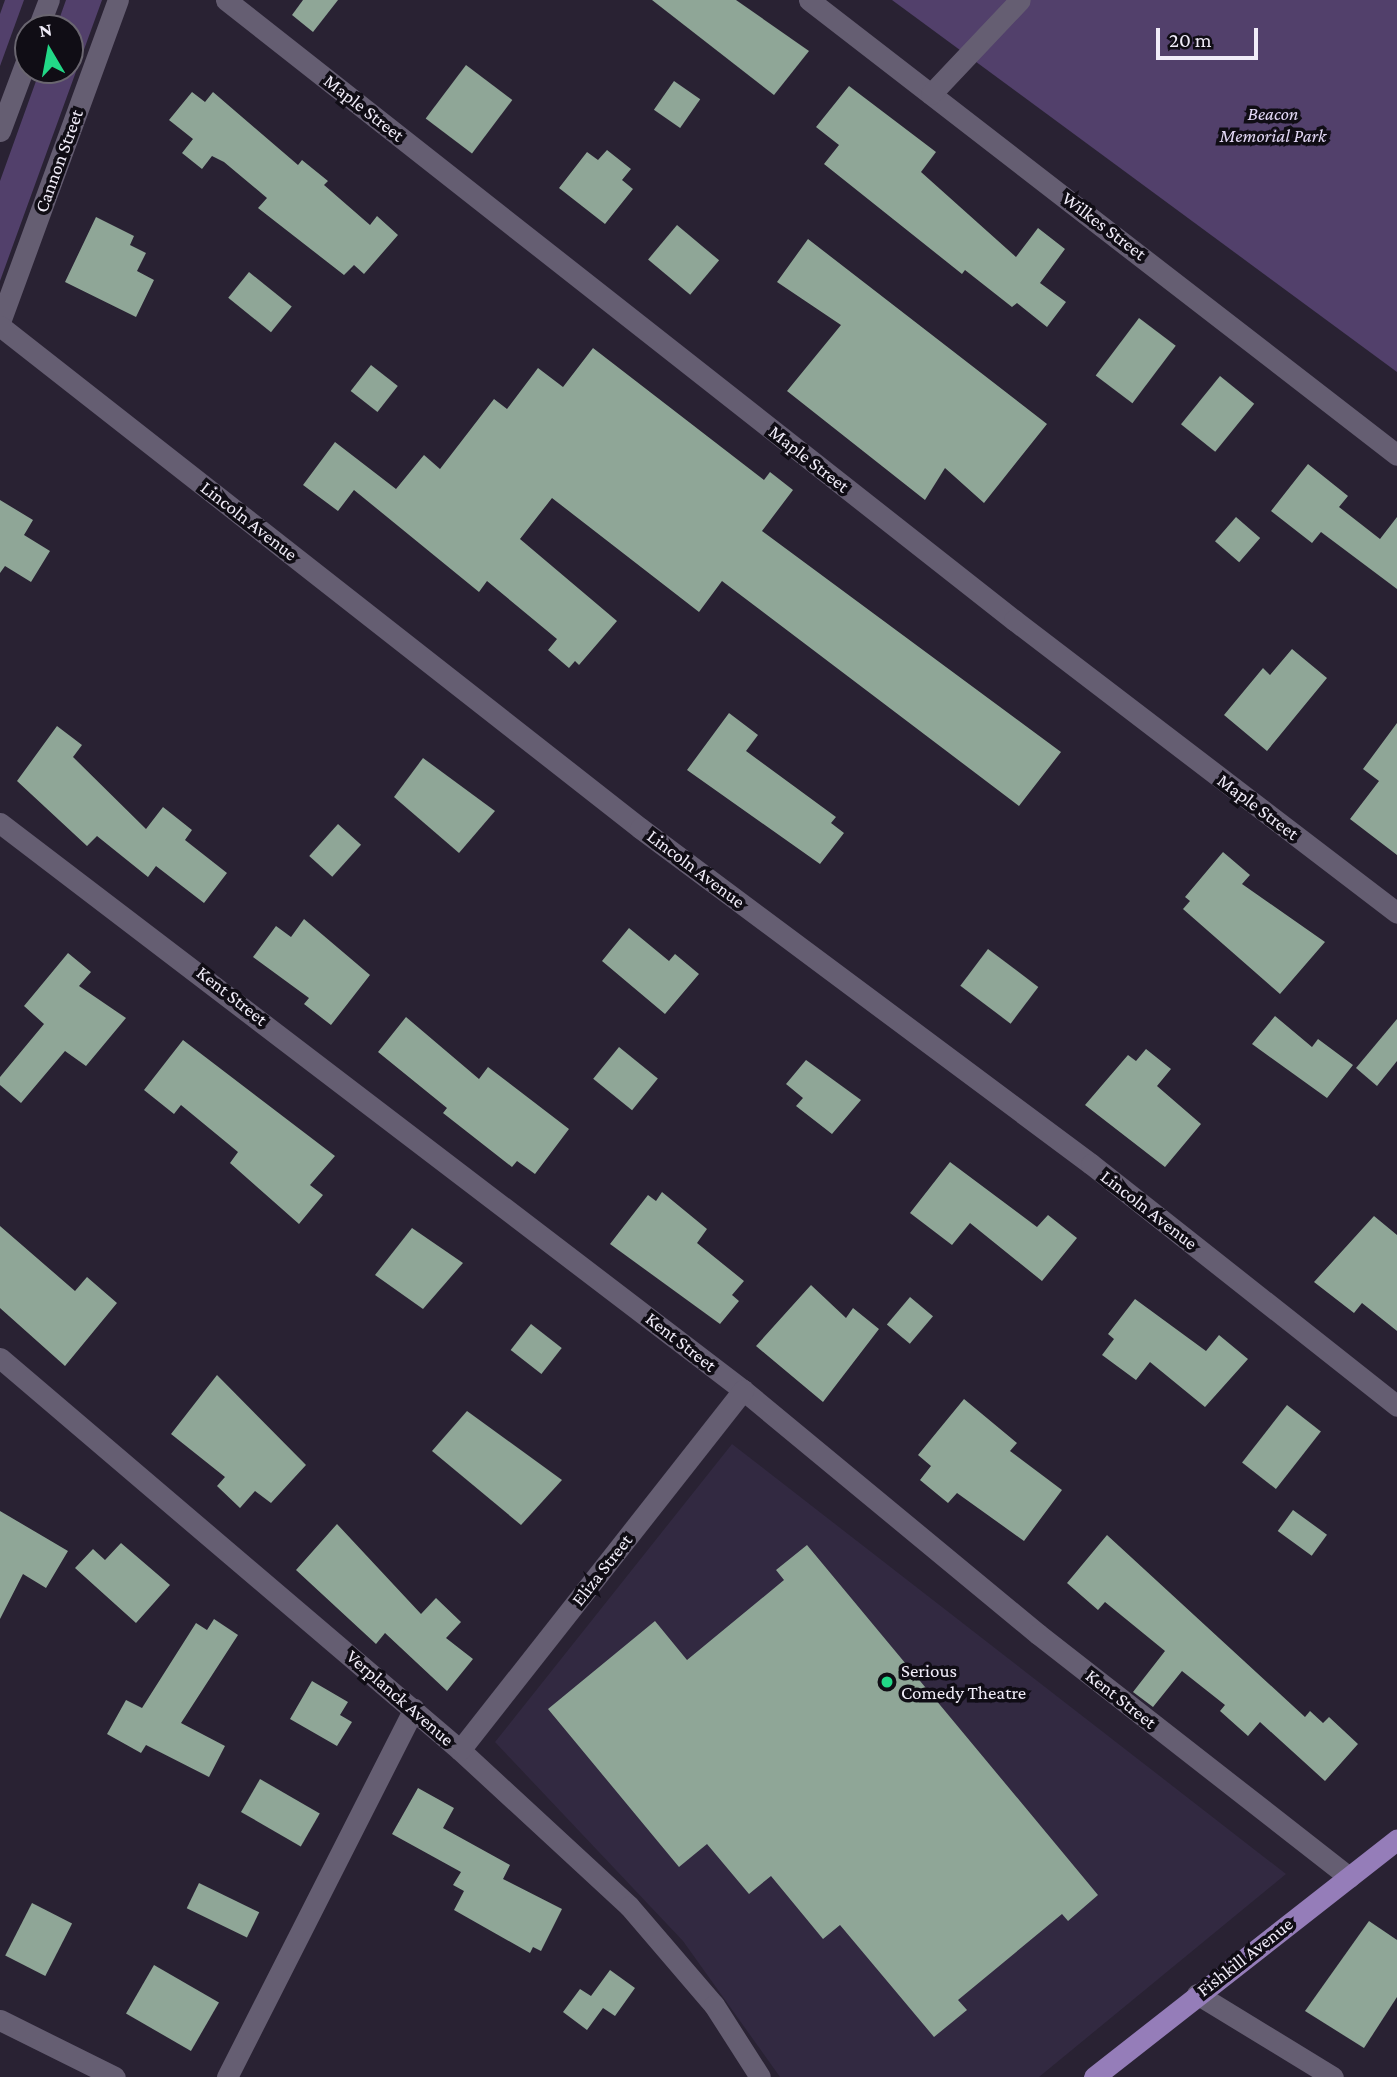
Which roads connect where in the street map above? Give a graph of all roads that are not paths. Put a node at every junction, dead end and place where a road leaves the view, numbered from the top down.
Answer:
1 (118, 0) edge
2 (226, 0) edge
3 (809, 0) edge
4 (1020, 0) edge
5 (18, 84) edge
6 (931, 94) junction
7 (0, 131) edge
8 (0, 324) edge
9 (1397, 455) edge
10 (0, 823) edge
11 (1397, 913) edge
12 (0, 1358) edge
13 (743, 1390) junction
14 (1397, 1406) edge
15 (414, 1709) junction
16 (460, 1750) junction
17 (1397, 1839) edge
18 (1349, 1877) junction
19 (1197, 1994) junction
20 (0, 2020) edge
21 (115, 2077) edge
22 (227, 2077) edge
23 (760, 2077) edge
24 (1094, 2077) edge
25 (1333, 2077) edge

1 - 8 street, Cannon Street
2 - 11 street, Maple Street
3 - 6 street, Wilkes Street
4 - 6 street
5 - 7 street
6 - 9 street, Wilkes Street
8 - 14 street, Lincoln Avenue
10 - 13 street, Kent Street
12 - 15 street, Verplanck Avenue
13 - 16 street, Eliza Street
13 - 18 street, Kent Street
15 - 16 street, Verplanck Avenue
15 - 22 street
16 - 23 street, Verplanck Avenue
17 - 18 main road, Fishkill Avenue
18 - 19 main road, Fishkill Avenue
19 - 24 main road, Fishkill Avenue
19 - 25 street
20 - 21 street

